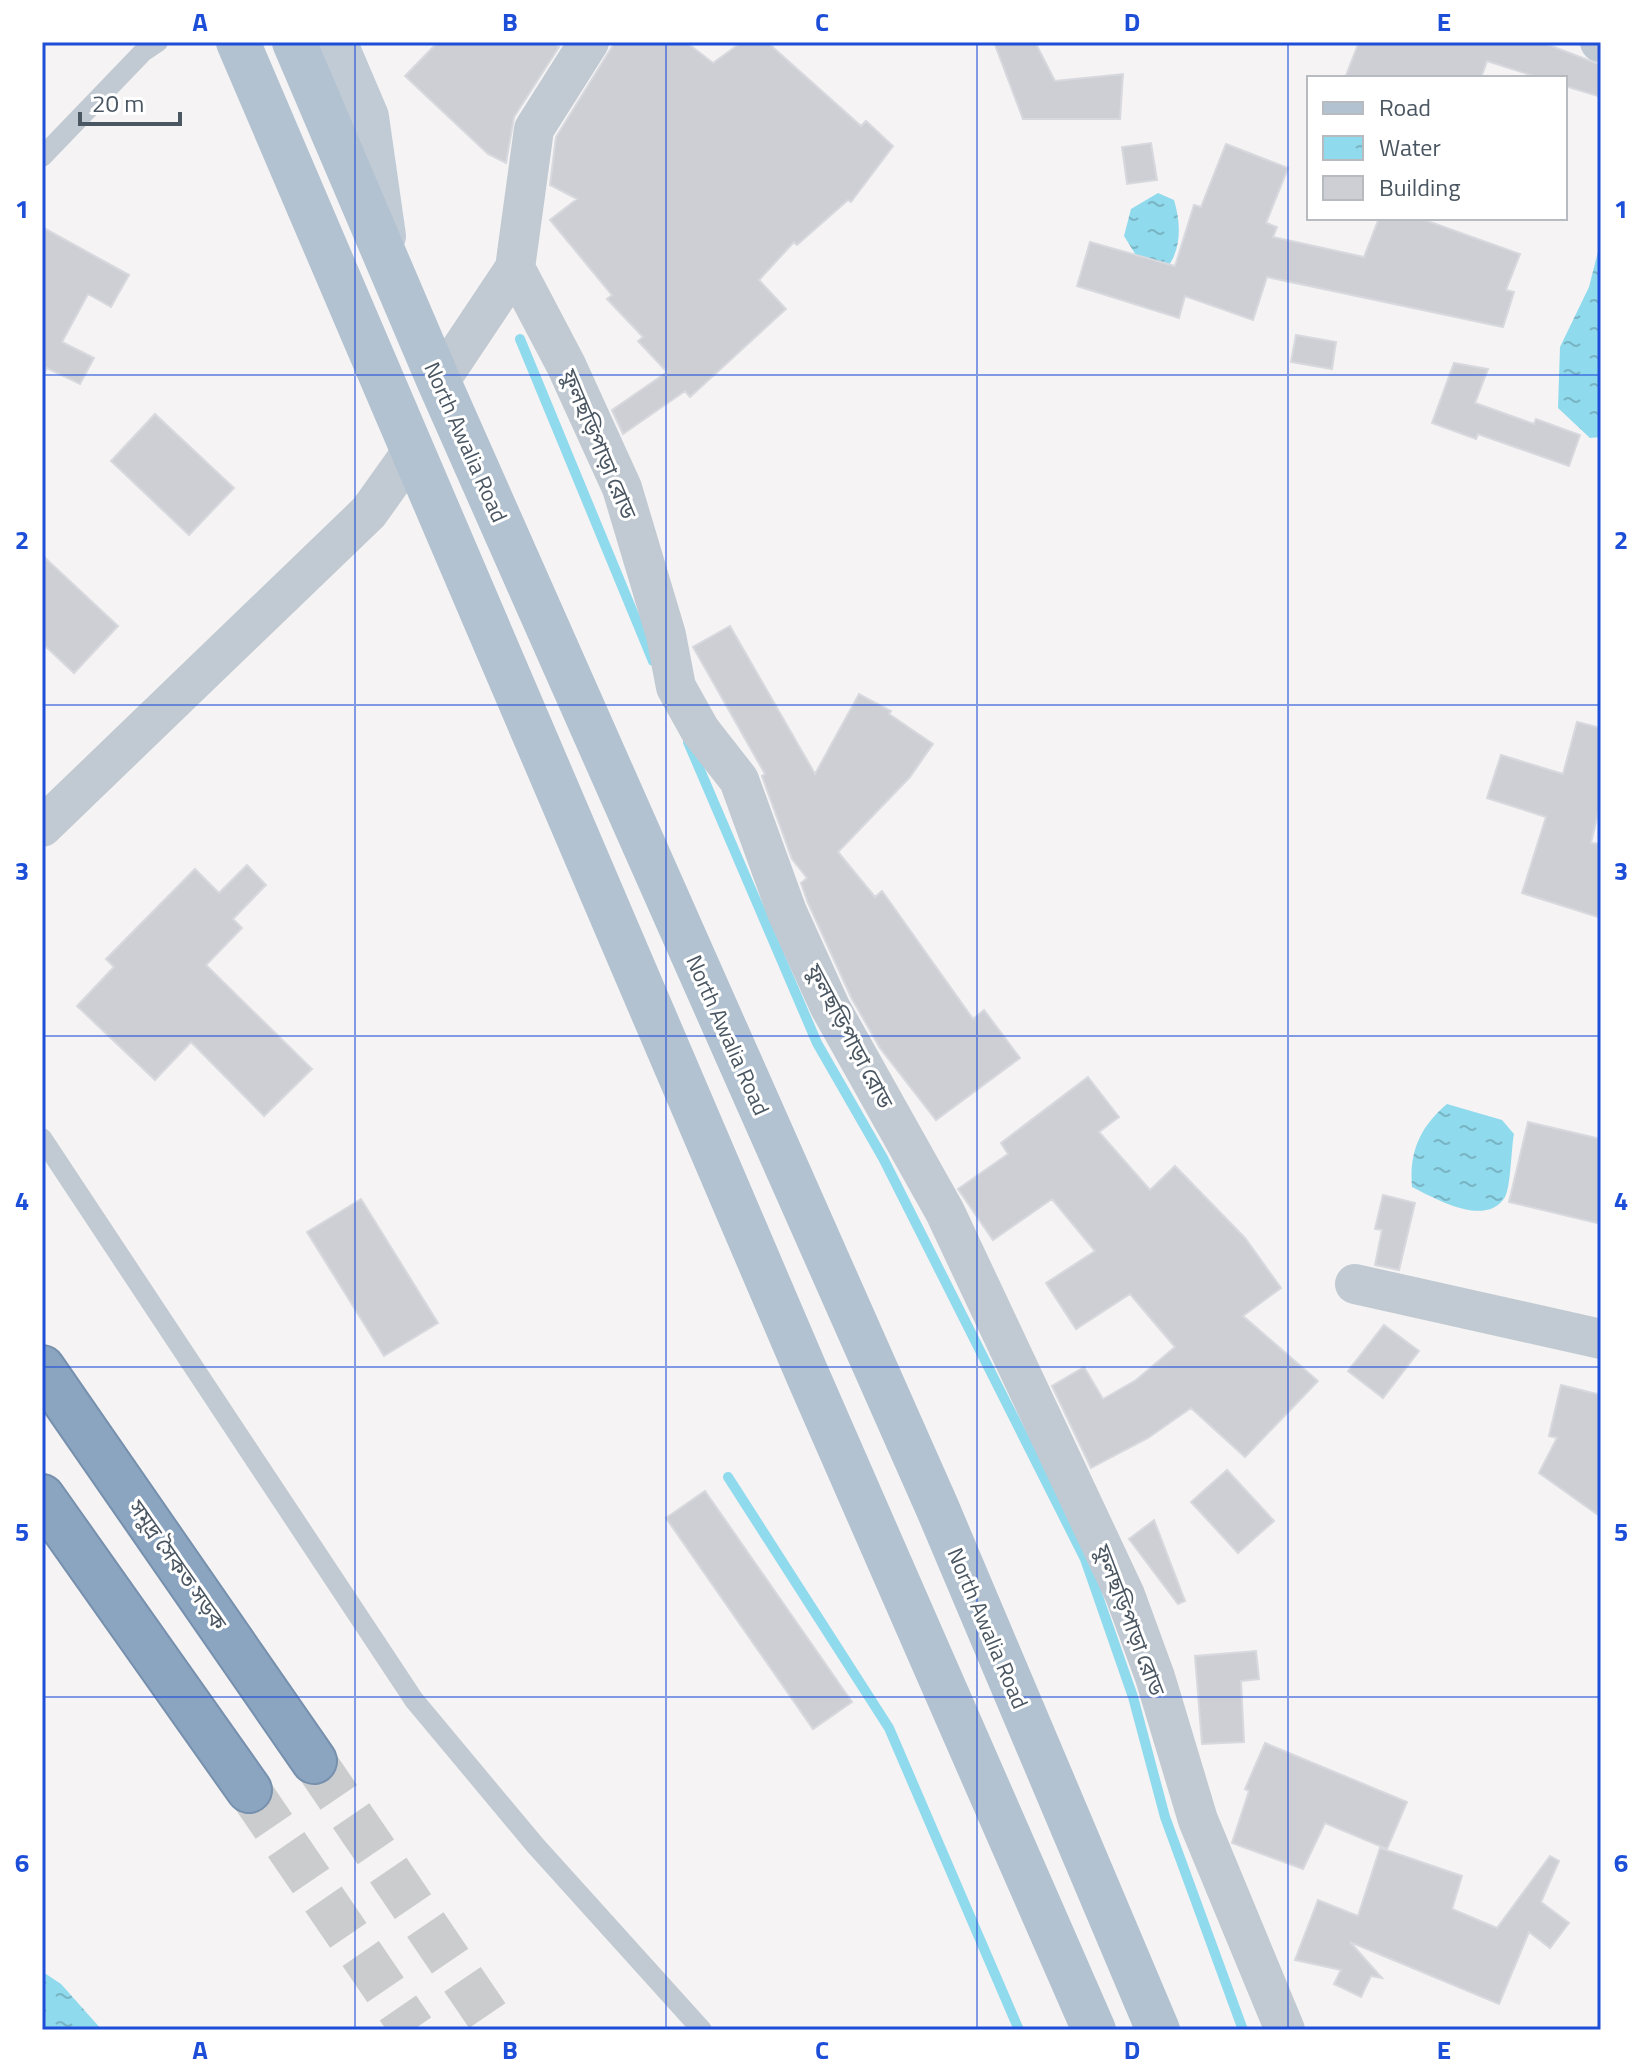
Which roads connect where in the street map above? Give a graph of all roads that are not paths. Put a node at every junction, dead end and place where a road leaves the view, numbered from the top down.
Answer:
1 (158, 42) edge
2 (238, 42) edge
3 (294, 42) edge
4 (335, 42) edge
5 (589, 42) edge
6 (42, 157) edge
7 (388, 262) junction
8 (515, 268) junction
9 (439, 382) junction
10 (411, 453) junction
11 (42, 827) edge
12 (42, 1138) edge
13 (1355, 1284) dead end
14 (1601, 1339) edge
15 (868, 1350) junction
16 (42, 1368) edge
17 (808, 1376) junction
18 (931, 1494) junction
19 (42, 1497) edge
20 (870, 1522) junction
21 (314, 1761) tunnel mouth
22 (249, 1790) tunnel mouth
23 (702, 2030) edge
24 (1094, 2030) edge
25 (1158, 2030) edge
26 (1285, 2030) edge

1 - 6 lane
2 - 10 main road
3 - 7 main road, North Awalia Road
4 - 7 main road
5 - 8 street
7 - 9 main road, North Awalia Road
8 - 9 street
8 - 26 street, ফুলছড়িপাড়া রোড
9 - 15 main road, North Awalia Road
10 - 11 street
10 - 17 main road
12 - 23 lane
13 - 14 street
15 - 17 main road
15 - 18 main road, North Awalia Road
16 - 21 highway, সমুদ্র সৈকত সড়ক
17 - 20 main road
18 - 20 main road
18 - 25 main road, North Awalia Road
19 - 22 highway
20 - 24 main road

